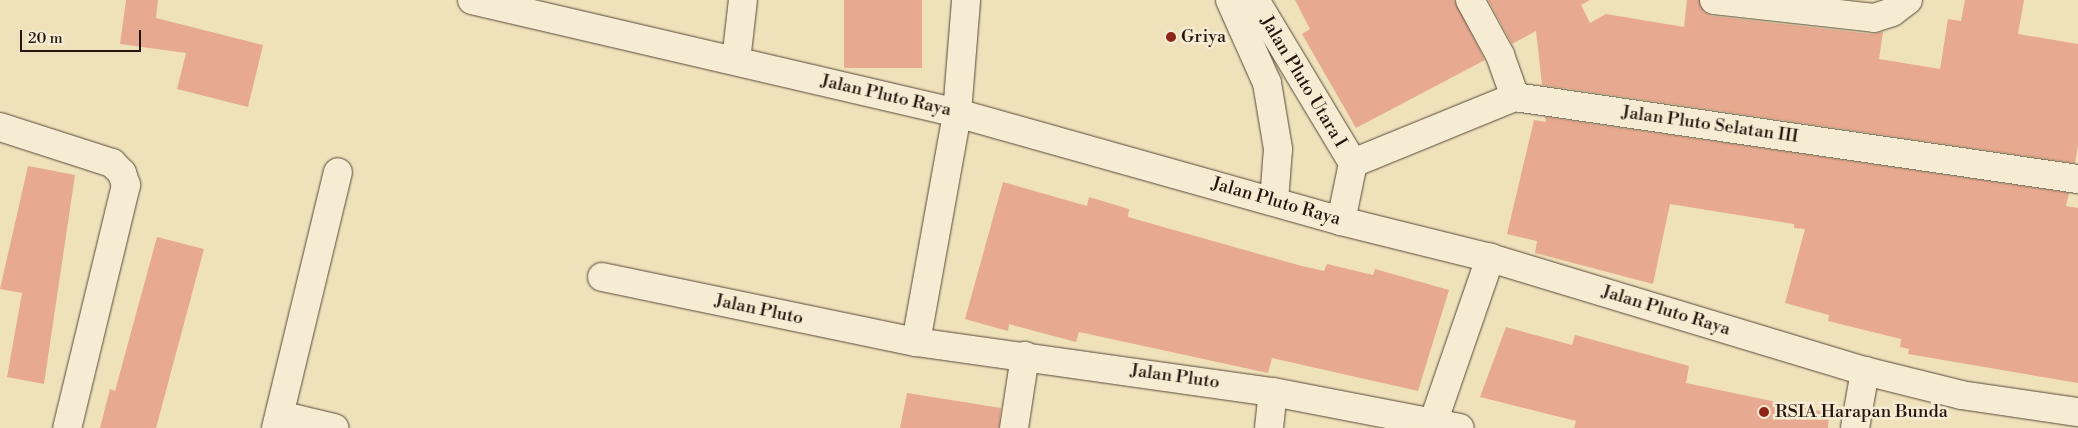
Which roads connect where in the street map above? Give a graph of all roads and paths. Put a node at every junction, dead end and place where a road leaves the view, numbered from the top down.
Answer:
1 (472, 0) edge
2 (743, 0) edge
3 (966, 0) edge
4 (1230, 0) edge
5 (1255, 0) edge
6 (1470, 0) edge
7 (1714, 0) edge
8 (1908, 0) edge
9 (558, 9) edge
10 (736, 60) junction
11 (1515, 97) junction
12 (957, 113) junction
13 (0, 127) edge
14 (1349, 157) junction
15 (338, 172) dead end
16 (2078, 179) edge
17 (1275, 189) junction
18 (1341, 221) junction
19 (1490, 258) junction
20 (602, 277) dead end
21 (916, 342) junction
22 (1024, 356) junction
23 (1865, 371) junction
24 (1273, 392) junction
25 (2078, 412) edge
26 (278, 421) edge
27 (1433, 423) junction
28 (67, 428) edge
29 (334, 428) edge
30 (1014, 428) edge
31 (1269, 428) edge
32 (1460, 428) edge
33 (1855, 428) edge

1 - 9 street, Jalan Pluto Raya
2 - 10 street
3 - 12 street
4 - 17 street
5 - 14 street, Jalan Pluto Utara I
6 - 11 street
7 - 8 street
9 - 10 street, Jalan Pluto Raya
10 - 12 street, Jalan Pluto Raya
11 - 14 street
11 - 16 street, Jalan Pluto Selatan III
12 - 17 street, Jalan Pluto Raya
12 - 21 street
13 - 28 street
14 - 18 street
15 - 26 street
17 - 18 street, Jalan Pluto Raya
18 - 19 street, Jalan Pluto Raya
19 - 23 street, Jalan Pluto Raya
19 - 27 street
20 - 21 street, Jalan Pluto
21 - 22 street, Jalan Pluto
22 - 24 street, Jalan Pluto
22 - 30 street
23 - 25 street, Jalan Pluto Raya
23 - 33 street
24 - 27 street, Jalan Pluto
24 - 31 street
26 - 29 street
27 - 32 street, Jalan Pluto

